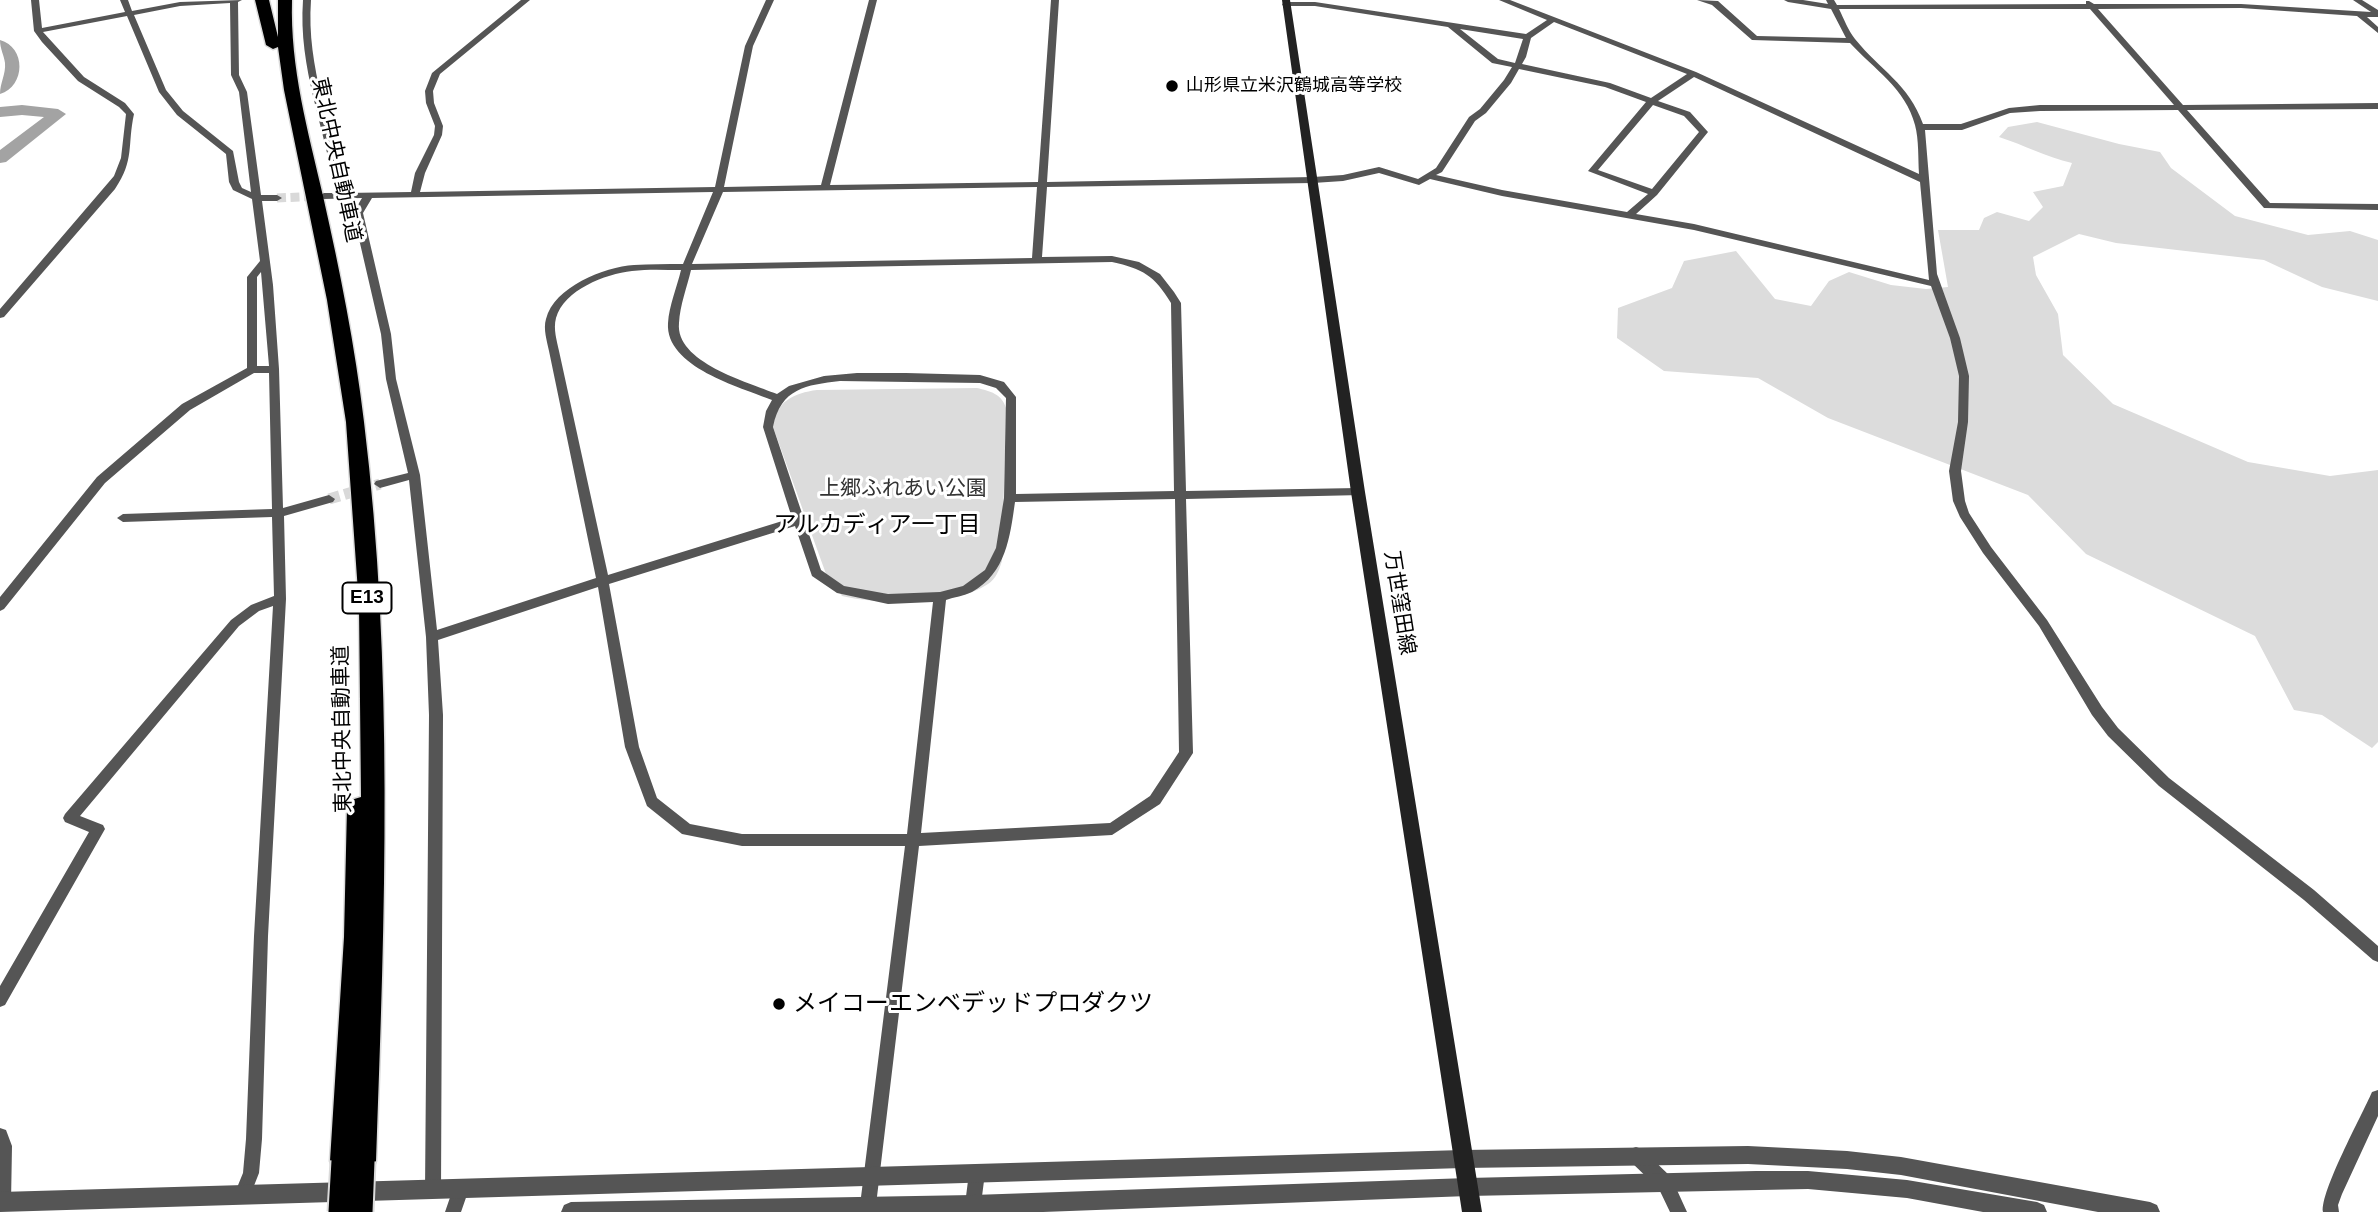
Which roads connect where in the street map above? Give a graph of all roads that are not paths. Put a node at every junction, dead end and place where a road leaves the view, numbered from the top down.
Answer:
1 (35, 0) edge
2 (124, 0) edge
3 (235, 0) edge
4 (262, 0) edge
5 (274, 0) edge
6 (285, 0) edge
7 (307, 0) edge
8 (526, 0) edge
9 (769, 0) edge
10 (873, 0) edge
11 (1055, 0) edge
12 (1503, 0) edge
13 (1701, 0) edge
14 (1787, 0) edge
15 (2357, 0) edge
16 (1286, 2) edge
17 (2089, 3) edge
18 (1832, 4) edge
19 (2358, 13) junction
20 (130, 14) junction
21 (2378, 14) edge
22 (1552, 20) junction
23 (1450, 25) junction
24 (38, 31) junction
25 (2378, 31) edge
26 (1527, 37) junction
27 (1852, 41) junction
28 (273, 45) junction
29 (1518, 65) junction
30 (1693, 74) junction
31 (1652, 101) junction
32 (2179, 106) junction
33 (2378, 106) edge
34 (1920, 127) junction
35 (1431, 177) junction
36 (1313, 180) junction
37 (1924, 180) junction
38 (1042, 184) junction
39 (825, 188) junction
40 (719, 190) junction
41 (1654, 193) junction
42 (369, 195) junction
43 (415, 195) junction
44 (324, 196) tunnel mouth
45 (340, 196) junction
46 (258, 198) junction
47 (277, 198) tunnel mouth
48 (2378, 207) edge
49 (1629, 215) junction
50 (1037, 260) junction
51 (265, 261) junction
52 (687, 265) junction
53 (1935, 284) junction
54 (0, 315) edge
55 (274, 369) junction
56 (252, 370) junction
57 (778, 398) junction
58 (414, 475) junction
59 (380, 484) tunnel mouth
60 (1358, 492) junction
61 (1180, 496) junction
62 (1010, 498) junction
63 (329, 499) tunnel mouth
64 (279, 513) junction
65 (123, 518) dead end
66 (797, 521) junction
67 (603, 581) junction
68 (940, 597) junction
69 (279, 599) junction
70 (0, 606) edge
71 (432, 637) junction
72 (913, 839) junction
73 (2378, 955) edge
74 (0, 1000) edge
75 (2378, 1098) edge
76 (0, 1136) edge
77 (1636, 1155) junction
78 (1463, 1159) junction
79 (353, 1161) junction
80 (977, 1173) junction
81 (871, 1177) junction
82 (1665, 1183) junction
83 (1468, 1187) junction
84 (461, 1189) junction
85 (433, 1190) junction
86 (242, 1195) junction
87 (2, 1202) edge
88 (868, 1205) junction
89 (973, 1208) edge
90 (341, 1212) edge
91 (359, 1212) edge
92 (453, 1212) edge
93 (571, 1212) edge
94 (1472, 1212) edge
95 (1679, 1212) edge
96 (2037, 1212) edge
97 (2150, 1212) edge
98 (2331, 1212) edge

1 - 24 street
2 - 20 street
3 - 20 street
3 - 46 street
4 - 28 highway
5 - 28 highway, 東北中央自動車道 / E13
6 - 79 highway, 東北中央自動車道 / E13
7 - 45 street
8 - 43 street
9 - 40 street
10 - 39 street
11 - 38 street
12 - 22 street
13 - 27 street
14 - 18 street
15 - 21 street
16 - 23 street
16 - 36 main road, 万世窪田線
17 - 18 street
17 - 19 street
17 - 32 street
18 - 27 street
19 - 21 street
19 - 25 street
20 - 24 street
20 - 46 street
22 - 26 street
22 - 30 street
23 - 26 street
23 - 29 street
24 - 54 street
26 - 29 street
27 - 34 street
28 - 79 highway, 東北中央自動車道 / E13
29 - 31 street
29 - 35 street
30 - 31 street
30 - 37 street
31 - 41 street
31 - 41 street
32 - 33 street
32 - 34 street
32 - 48 street
34 - 37 street
35 - 36 street
35 - 49 street
36 - 38 street
36 - 60 main road, 万世窪田線
37 - 53 street
38 - 39 street
38 - 50 street
39 - 40 street
40 - 43 street
40 - 52 street
41 - 49 street
42 - 43 street
42 - 45 street
42 - 58 street
44 - 45 street
46 - 47 street
46 - 51 street
49 - 53 street
50 - 52 street
50 - 61 street
51 - 55 street
51 - 56 street
52 - 57 street
52 - 67 street
53 - 73 street
55 - 56 street
55 - 64 street
56 - 70 street
57 - 62 street
57 - 66 street
58 - 59 street
58 - 71 street
60 - 61 street
60 - 78 main road, 万世窪田線
61 - 62 street
61 - 72 street
62 - 68 street
63 - 64 street
64 - 65 street
64 - 69 street
66 - 67 street
66 - 68 street
67 - 71 street
67 - 72 street
68 - 72 street
69 - 74 street
69 - 86 street
71 - 85 street
72 - 81 street
75 - 98 street
76 - 87 street
77 - 78 street
77 - 82 street
77 - 97 street
78 - 80 street
78 - 83 main road, 万世窪田線
79 - 90 highway, 東北中央自動車道 / E13, bridge
79 - 91 highway, 東北中央自動車道 / E13, bridge
80 - 81 street
80 - 89 street
81 - 84 street
81 - 88 street
82 - 83 street
82 - 95 street
82 - 96 street
83 - 89 street
83 - 94 main road, 万世窪田線
84 - 85 street
84 - 92 street
85 - 86 street
86 - 87 street
88 - 89 street
88 - 93 street

